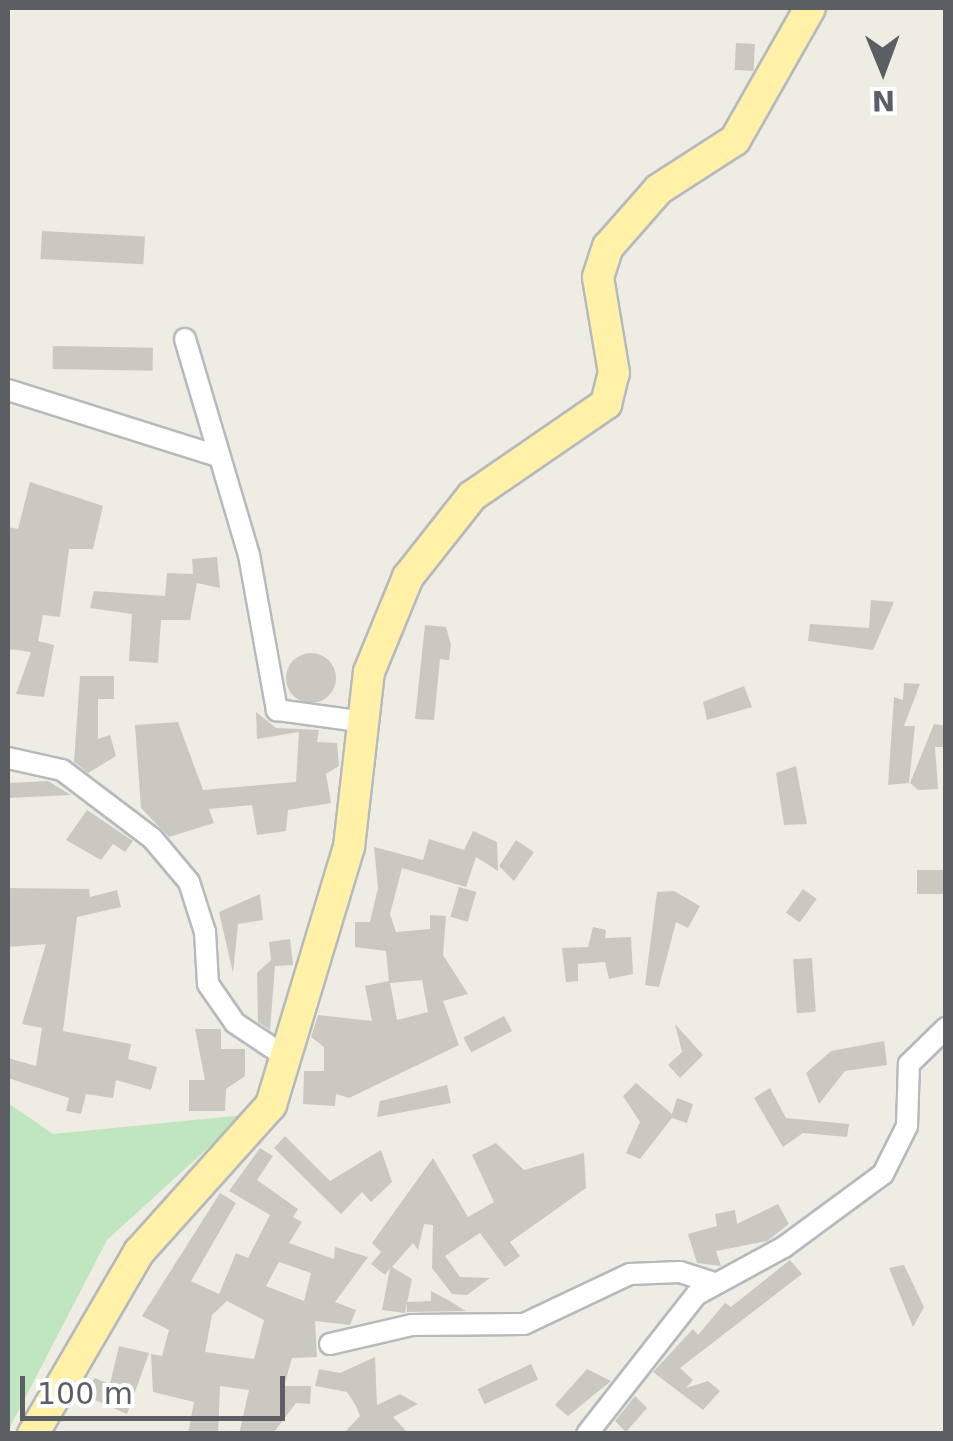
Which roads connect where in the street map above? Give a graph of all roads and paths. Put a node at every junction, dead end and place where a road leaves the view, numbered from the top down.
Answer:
1 (810, 8) edge
2 (185, 339) dead end
3 (8, 390) edge
4 (220, 457) junction
5 (358, 721) junction
6 (8, 758) edge
7 (946, 1028) edge
8 (283, 1055) junction
9 (714, 1283) junction
10 (330, 1344) dead end
11 (33, 1434) edge
12 (587, 1434) edge

1 - 5 main road
2 - 4 street
3 - 4 street
4 - 5 street
5 - 8 main road
6 - 8 street
7 - 9 street
8 - 11 main road
9 - 10 street
9 - 12 street

